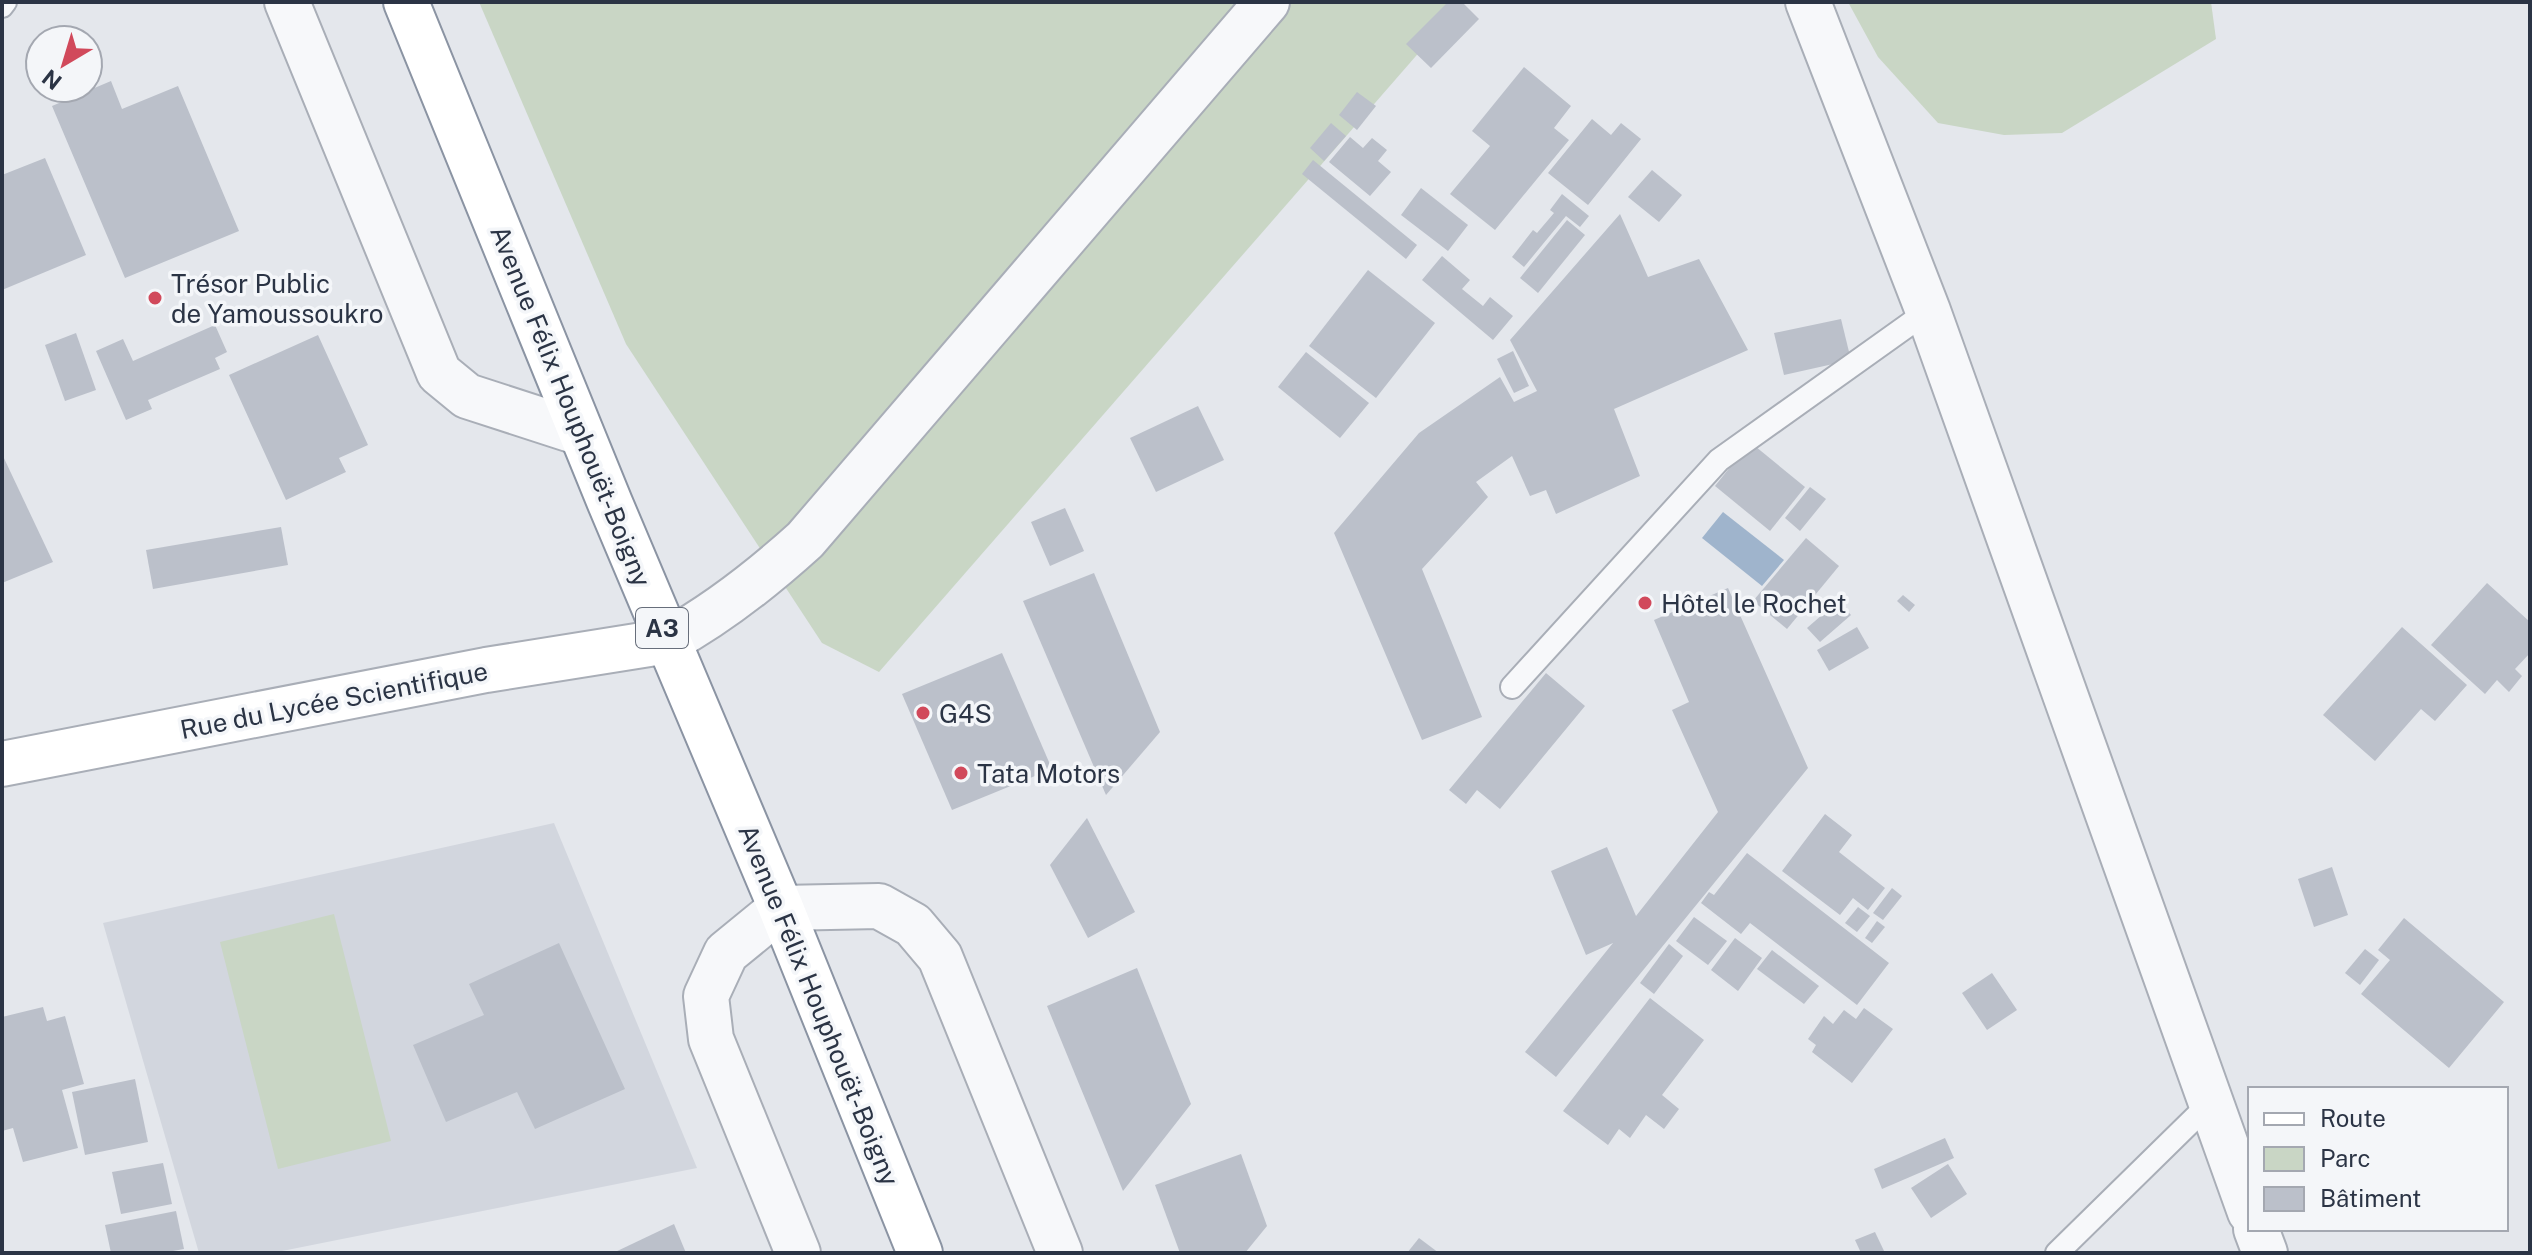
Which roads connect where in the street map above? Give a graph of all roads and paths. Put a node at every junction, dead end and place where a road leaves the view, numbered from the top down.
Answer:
1 (287, 2) edge
2 (406, 2) edge
3 (1267, 2) edge
4 (1808, 2) edge
5 (1928, 311) junction
6 (581, 433) junction
7 (668, 641) junction
8 (1512, 687) dead end
9 (2, 764) edge
10 (781, 908) junction
11 (2210, 1103) junction
12 (2248, 1207) edge
13 (2257, 1231) edge
14 (798, 1253) edge
15 (920, 1253) edge
16 (1060, 1253) edge
17 (2057, 1253) edge
18 (2265, 1253) edge

1 - 6 street
2 - 6 main road, Avenue Félix Houphouët-Boigny / A3
3 - 7 street
4 - 5 street
5 - 8 lane
5 - 11 street
6 - 7 main road, Avenue Félix Houphouët-Boigny / A3
7 - 9 main road, Rue du Lycée Scientifique
7 - 10 main road, Avenue Félix Houphouët-Boigny / A3
10 - 14 street
10 - 15 main road, Avenue Félix Houphouët-Boigny / A3
10 - 16 street
11 - 12 street
11 - 17 lane
13 - 18 street

